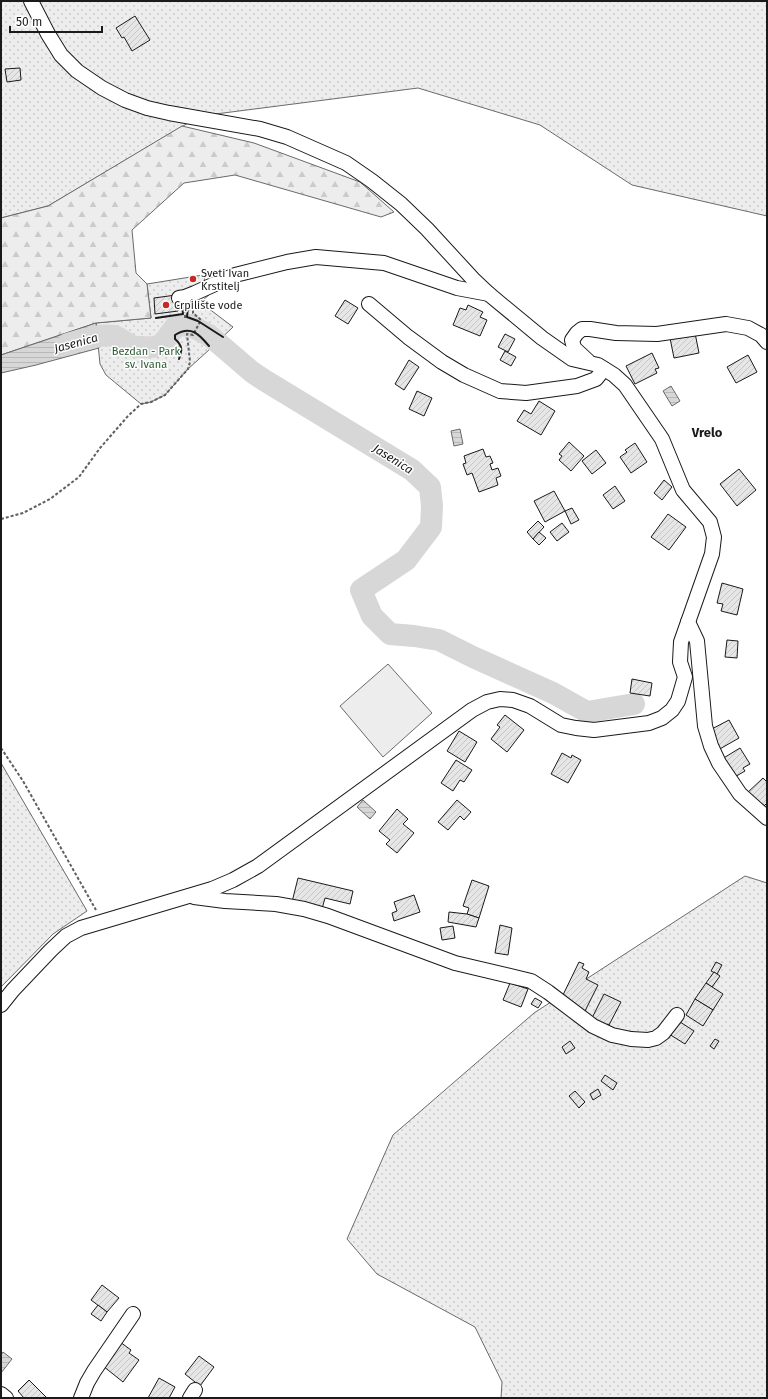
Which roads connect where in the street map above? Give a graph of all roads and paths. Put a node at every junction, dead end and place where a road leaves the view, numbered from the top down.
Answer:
1 (31, 1) edge
2 (490, 295) junction
3 (179, 298) dead end
4 (369, 304) dead end
5 (193, 313) dead end
6 (767, 342) edge
7 (590, 362) junction
8 (604, 370) junction
9 (1, 519) edge
10 (688, 622) junction
11 (1, 748) edge
12 (767, 818) edge
13 (187, 896) junction
14 (101, 922) junction
15 (1, 1005) edge
16 (677, 1015) dead end
17 (133, 1314) dead end
18 (1, 1394) edge
19 (6, 1398) edge
20 (81, 1398) edge

1 - 2 street
2 - 3 street
2 - 7 street
4 - 8 street
5 - 9 path
6 - 7 street
7 - 8 street
8 - 10 street
10 - 12 street
10 - 13 street
11 - 14 path
13 - 14 street
13 - 16 street
14 - 15 street
17 - 20 street
18 - 19 street

